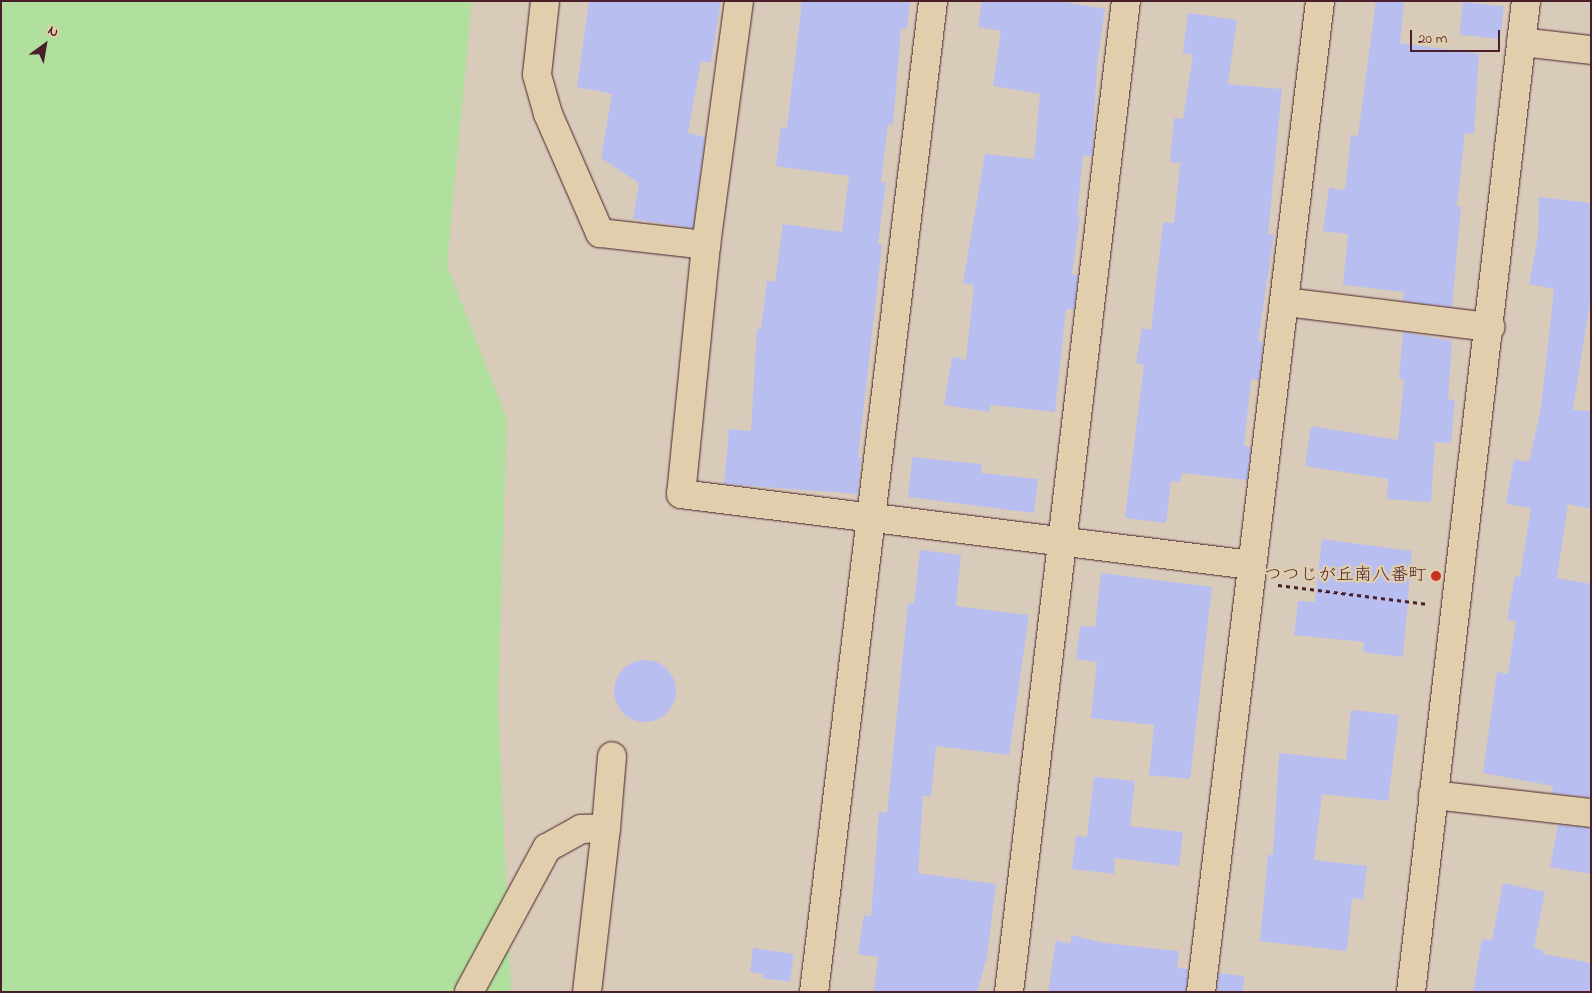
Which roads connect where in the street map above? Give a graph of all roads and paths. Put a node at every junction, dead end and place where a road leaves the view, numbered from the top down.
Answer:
1 (545, 1) edge
2 (739, 1) edge
3 (933, 1) edge
4 (1126, 1) edge
5 (1526, 1) edge
6 (1316, 2) edge
7 (1521, 42) junction
8 (1591, 50) edge
9 (706, 245) junction
10 (1286, 302) junction
11 (1490, 327) junction
12 (870, 519) junction
13 (1060, 542) junction
14 (1251, 573) junction
15 (1456, 607) junction
16 (612, 756) dead end
17 (1433, 795) junction
18 (1591, 813) edge
19 (606, 828) junction
20 (469, 992) edge
21 (587, 992) edge
22 (814, 992) edge
23 (1009, 992) edge
24 (1201, 992) edge
25 (1411, 992) edge

1 - 9 street
2 - 9 street
3 - 12 street
4 - 13 street
5 - 7 street
6 - 10 street
7 - 8 street
7 - 11 street
9 - 12 street
10 - 11 street
10 - 14 street
11 - 15 street
12 - 13 street
12 - 22 street
13 - 14 street
13 - 23 street
14 - 15 path
14 - 24 street
15 - 17 street
16 - 19 street
17 - 18 street
17 - 25 street
19 - 20 street
19 - 21 street

